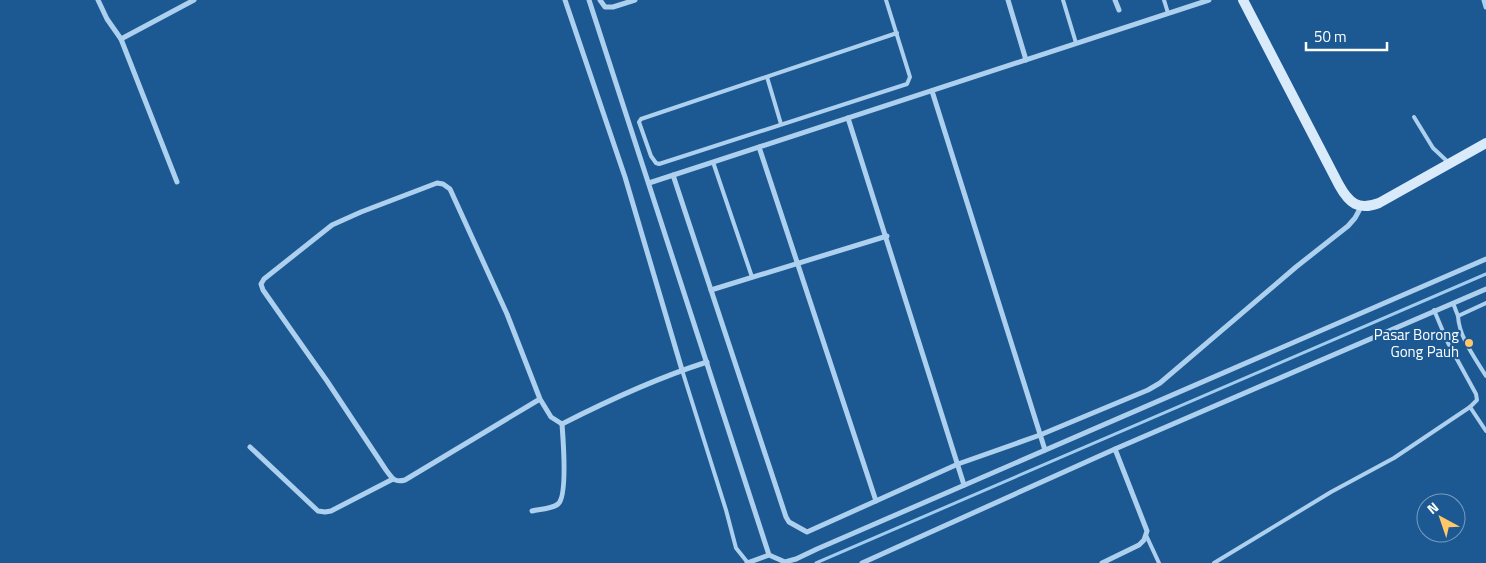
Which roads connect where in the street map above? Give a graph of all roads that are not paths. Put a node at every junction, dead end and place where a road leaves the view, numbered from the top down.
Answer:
1 (98, 0) edge
2 (194, 0) edge
3 (565, 0) edge
4 (589, 0) edge
5 (600, 0) edge
6 (635, 0) edge
7 (886, 0) edge
8 (1008, 0) edge
9 (1063, 0) edge
10 (1116, 0) edge
11 (1164, 0) edge
12 (1209, 0) edge
13 (1243, 0) edge
14 (1484, 0) edge
15 (1486, 7) edge
16 (1119, 10) dead end
17 (1168, 14) junction
18 (897, 33) junction
19 (121, 39) junction
20 (1076, 43) junction
21 (1026, 60) junction
22 (767, 76) junction
23 (932, 91) junction
24 (1414, 117) dead end
25 (848, 118) junction
26 (782, 124) junction
27 (1486, 143) edge
28 (759, 147) junction
29 (713, 162) junction
30 (1450, 163) junction
31 (673, 175) junction
32 (177, 182) dead end
33 (649, 183) junction
34 (1360, 207) junction
35 (887, 236) junction
36 (1486, 259) edge
37 (798, 263) junction
38 (752, 277) junction
39 (1486, 289) edge
40 (711, 290) junction
41 (1453, 302) junction
42 (1486, 303) edge
43 (1434, 310) junction
44 (1458, 316) junction
45 (707, 362) junction
46 (682, 370) junction
47 (1486, 376) edge
48 (540, 399) junction
49 (1470, 407) junction
50 (562, 424) junction
51 (1486, 431) edge
52 (1040, 435) junction
53 (250, 448) dead end
54 (1115, 449) junction
55 (1045, 450) junction
56 (958, 464) junction
57 (393, 479) junction
58 (964, 485) junction
59 (876, 501) junction
60 (532, 511) dead end
61 (1146, 535) junction
62 (769, 555) junction
63 (797, 561) edge
64 (748, 563) edge
65 (862, 563) edge
66 (1102, 563) edge
67 (1158, 563) edge
68 (1214, 563) edge

1 - 19 street
2 - 19 street
3 - 46 street
4 - 33 street
5 - 6 street
7 - 18 lane
8 - 21 street
9 - 20 lane
10 - 16 street
11 - 17 lane
12 - 17 street
13 - 34 street
14 - 15 street
17 - 20 street
18 - 22 lane
18 - 26 lane
19 - 32 street
20 - 21 street
21 - 23 street
22 - 26 lane
22 - 26 lane
23 - 25 street
23 - 52 street
24 - 30 lane
25 - 28 street
25 - 35 street
27 - 30 street
28 - 29 street
28 - 37 street
29 - 31 street
29 - 38 lane
30 - 34 street
31 - 33 street
31 - 40 street
33 - 45 street
34 - 52 street
35 - 37 street
35 - 56 street
36 - 55 street
37 - 38 street
37 - 59 street
38 - 40 street
39 - 41 street
40 - 59 street
41 - 43 street
41 - 44 lane
42 - 44 lane
43 - 49 lane
43 - 54 street
44 - 47 lane
45 - 46 street
45 - 62 street
46 - 50 street
46 - 64 lane
48 - 50 street
48 - 57 street
48 - 57 street
49 - 51 lane
49 - 68 lane
50 - 60 street
52 - 55 street
52 - 56 street
53 - 57 street
54 - 61 street
54 - 65 street
55 - 58 street
56 - 58 street
56 - 59 street
58 - 63 street
61 - 66 street
61 - 67 lane
62 - 63 street
62 - 64 street

